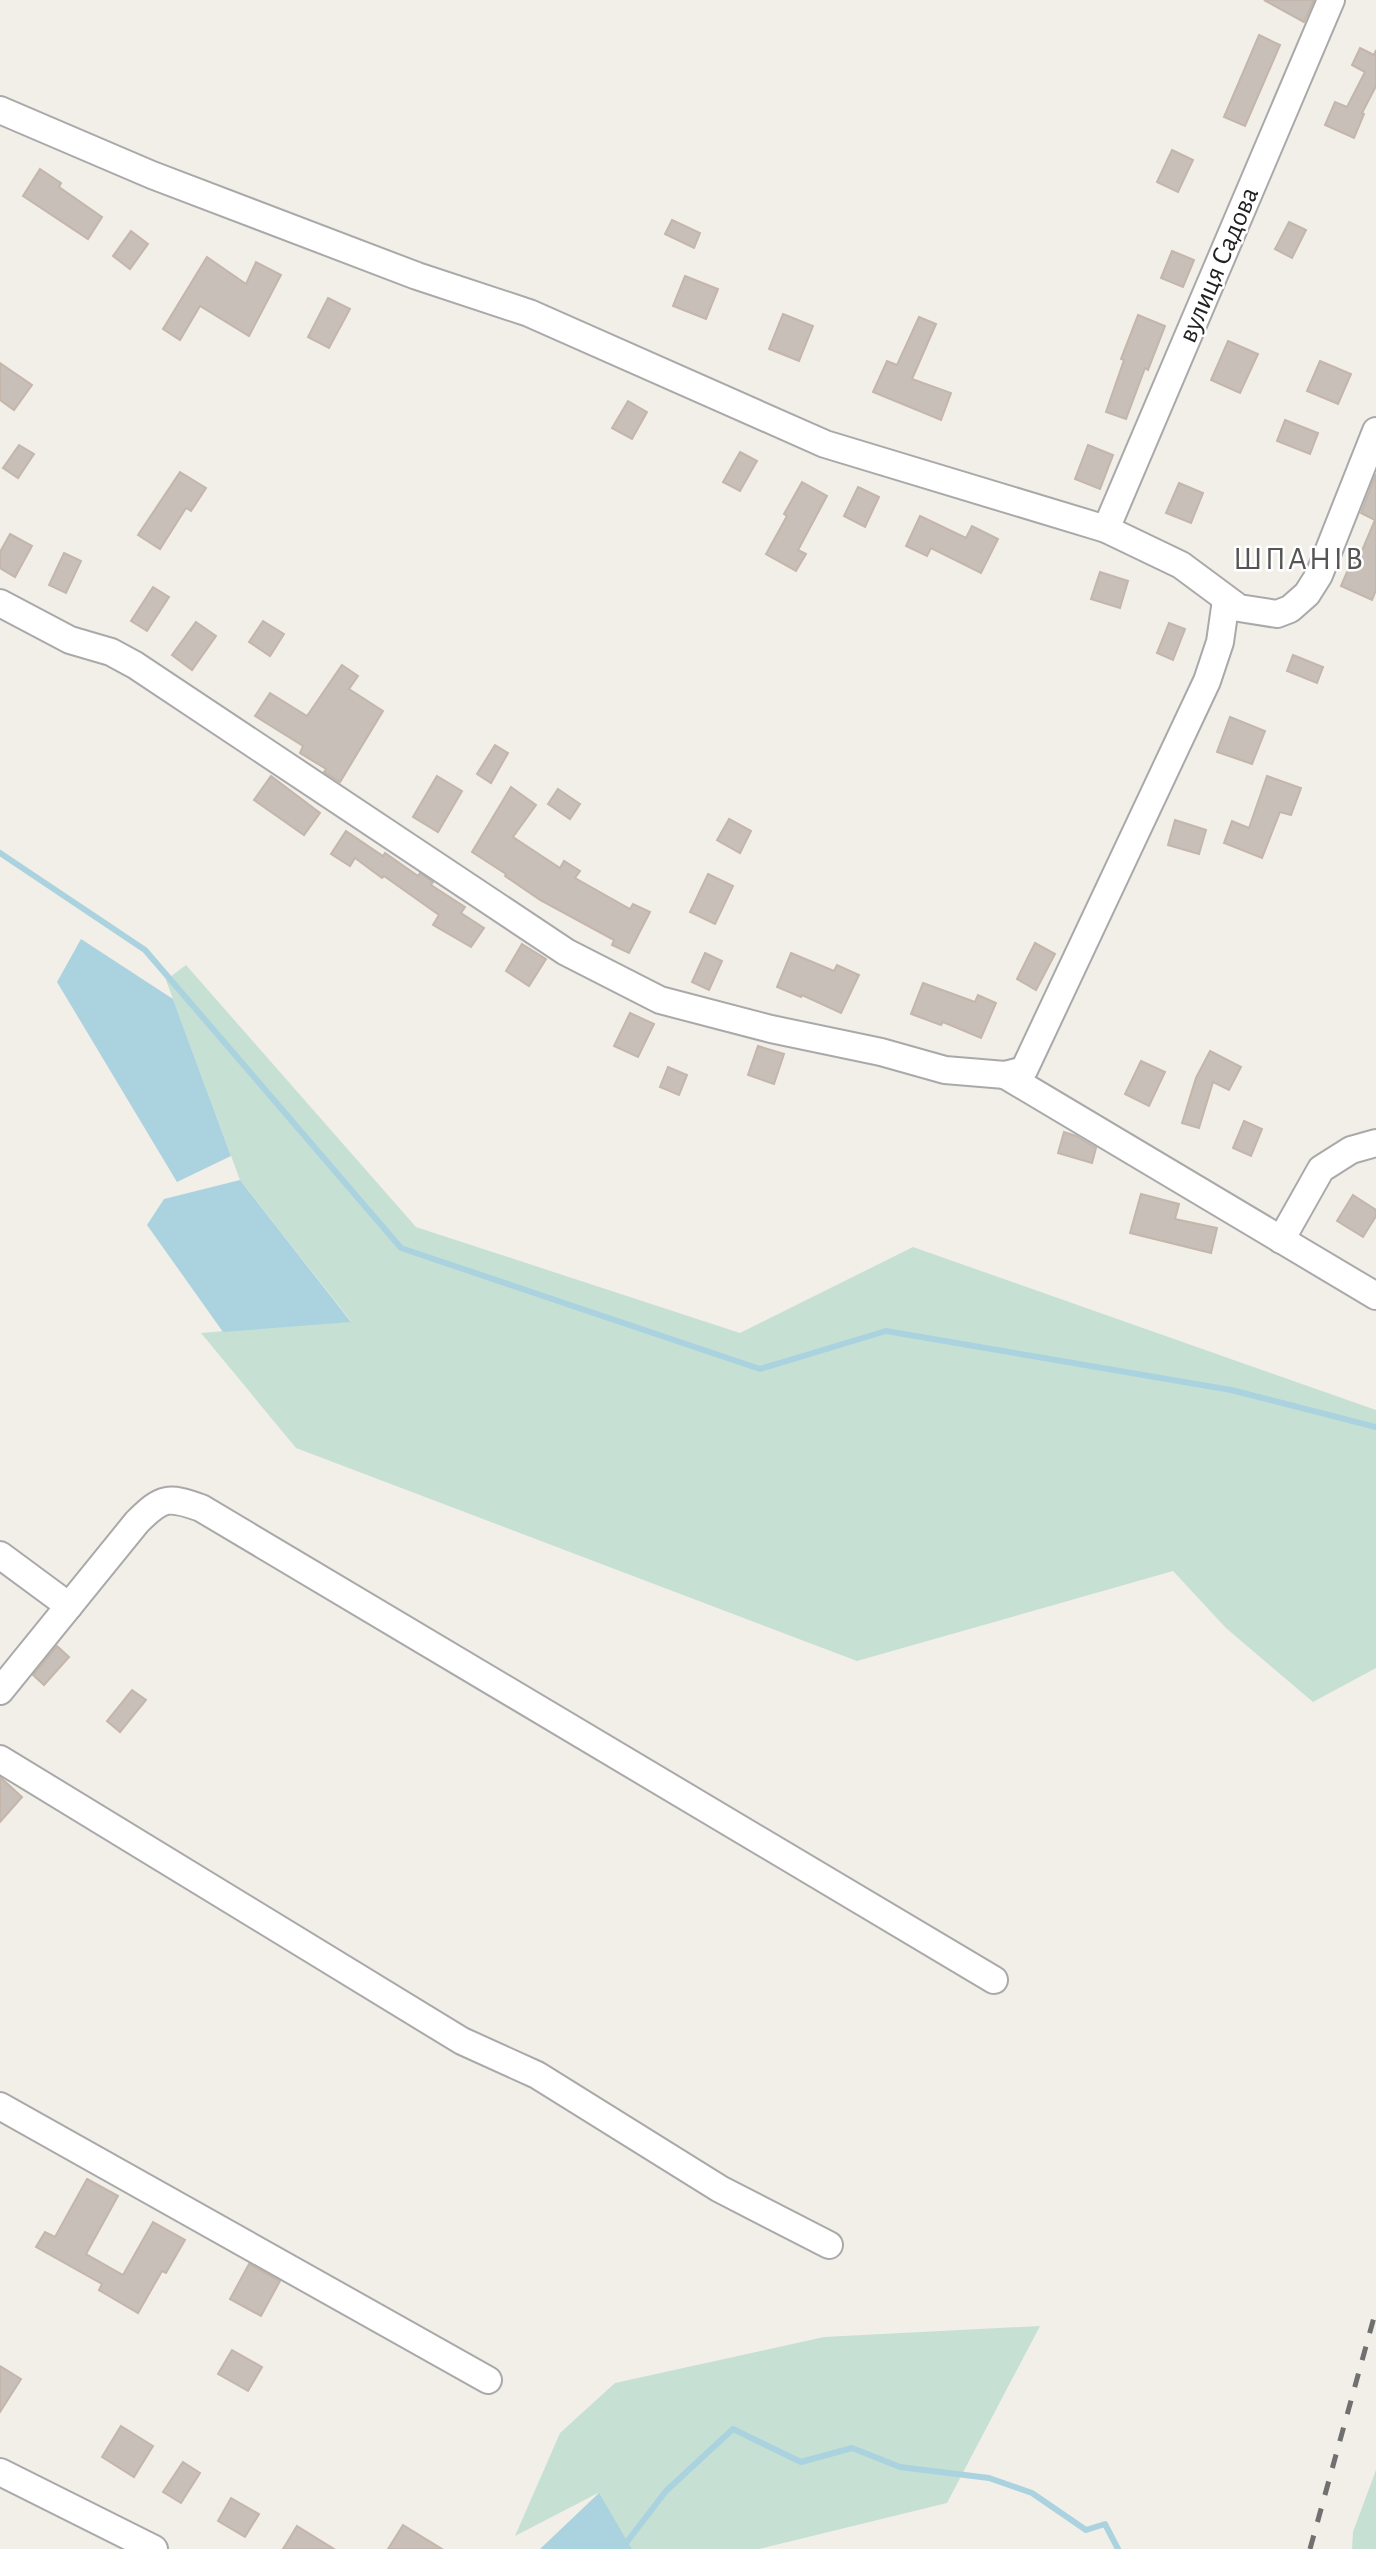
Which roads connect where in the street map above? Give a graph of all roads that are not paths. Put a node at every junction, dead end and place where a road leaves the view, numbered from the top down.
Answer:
1 (1331, 0) edge
2 (0, 110) edge
3 (1376, 432) edge
4 (1106, 529) junction
5 (1226, 600) junction
6 (0, 603) edge
7 (1004, 1075) junction
8 (1376, 1143) edge
9 (1282, 1240) junction
10 (1376, 1296) edge
11 (0, 1555) edge
12 (69, 1606) junction
13 (0, 1691) edge
14 (0, 1759) edge
15 (994, 1980) dead end
16 (0, 2106) edge
17 (829, 2245) dead end
18 (488, 2380) dead end
19 (0, 2473) edge
20 (154, 2549) edge

1 - 4 street, вулиця Садова
2 - 4 street
3 - 5 street
4 - 5 street
5 - 7 street
6 - 7 street
7 - 9 street
8 - 9 street
9 - 10 street
11 - 12 street
12 - 13 street
12 - 15 street
14 - 17 street
16 - 18 street
19 - 20 street

